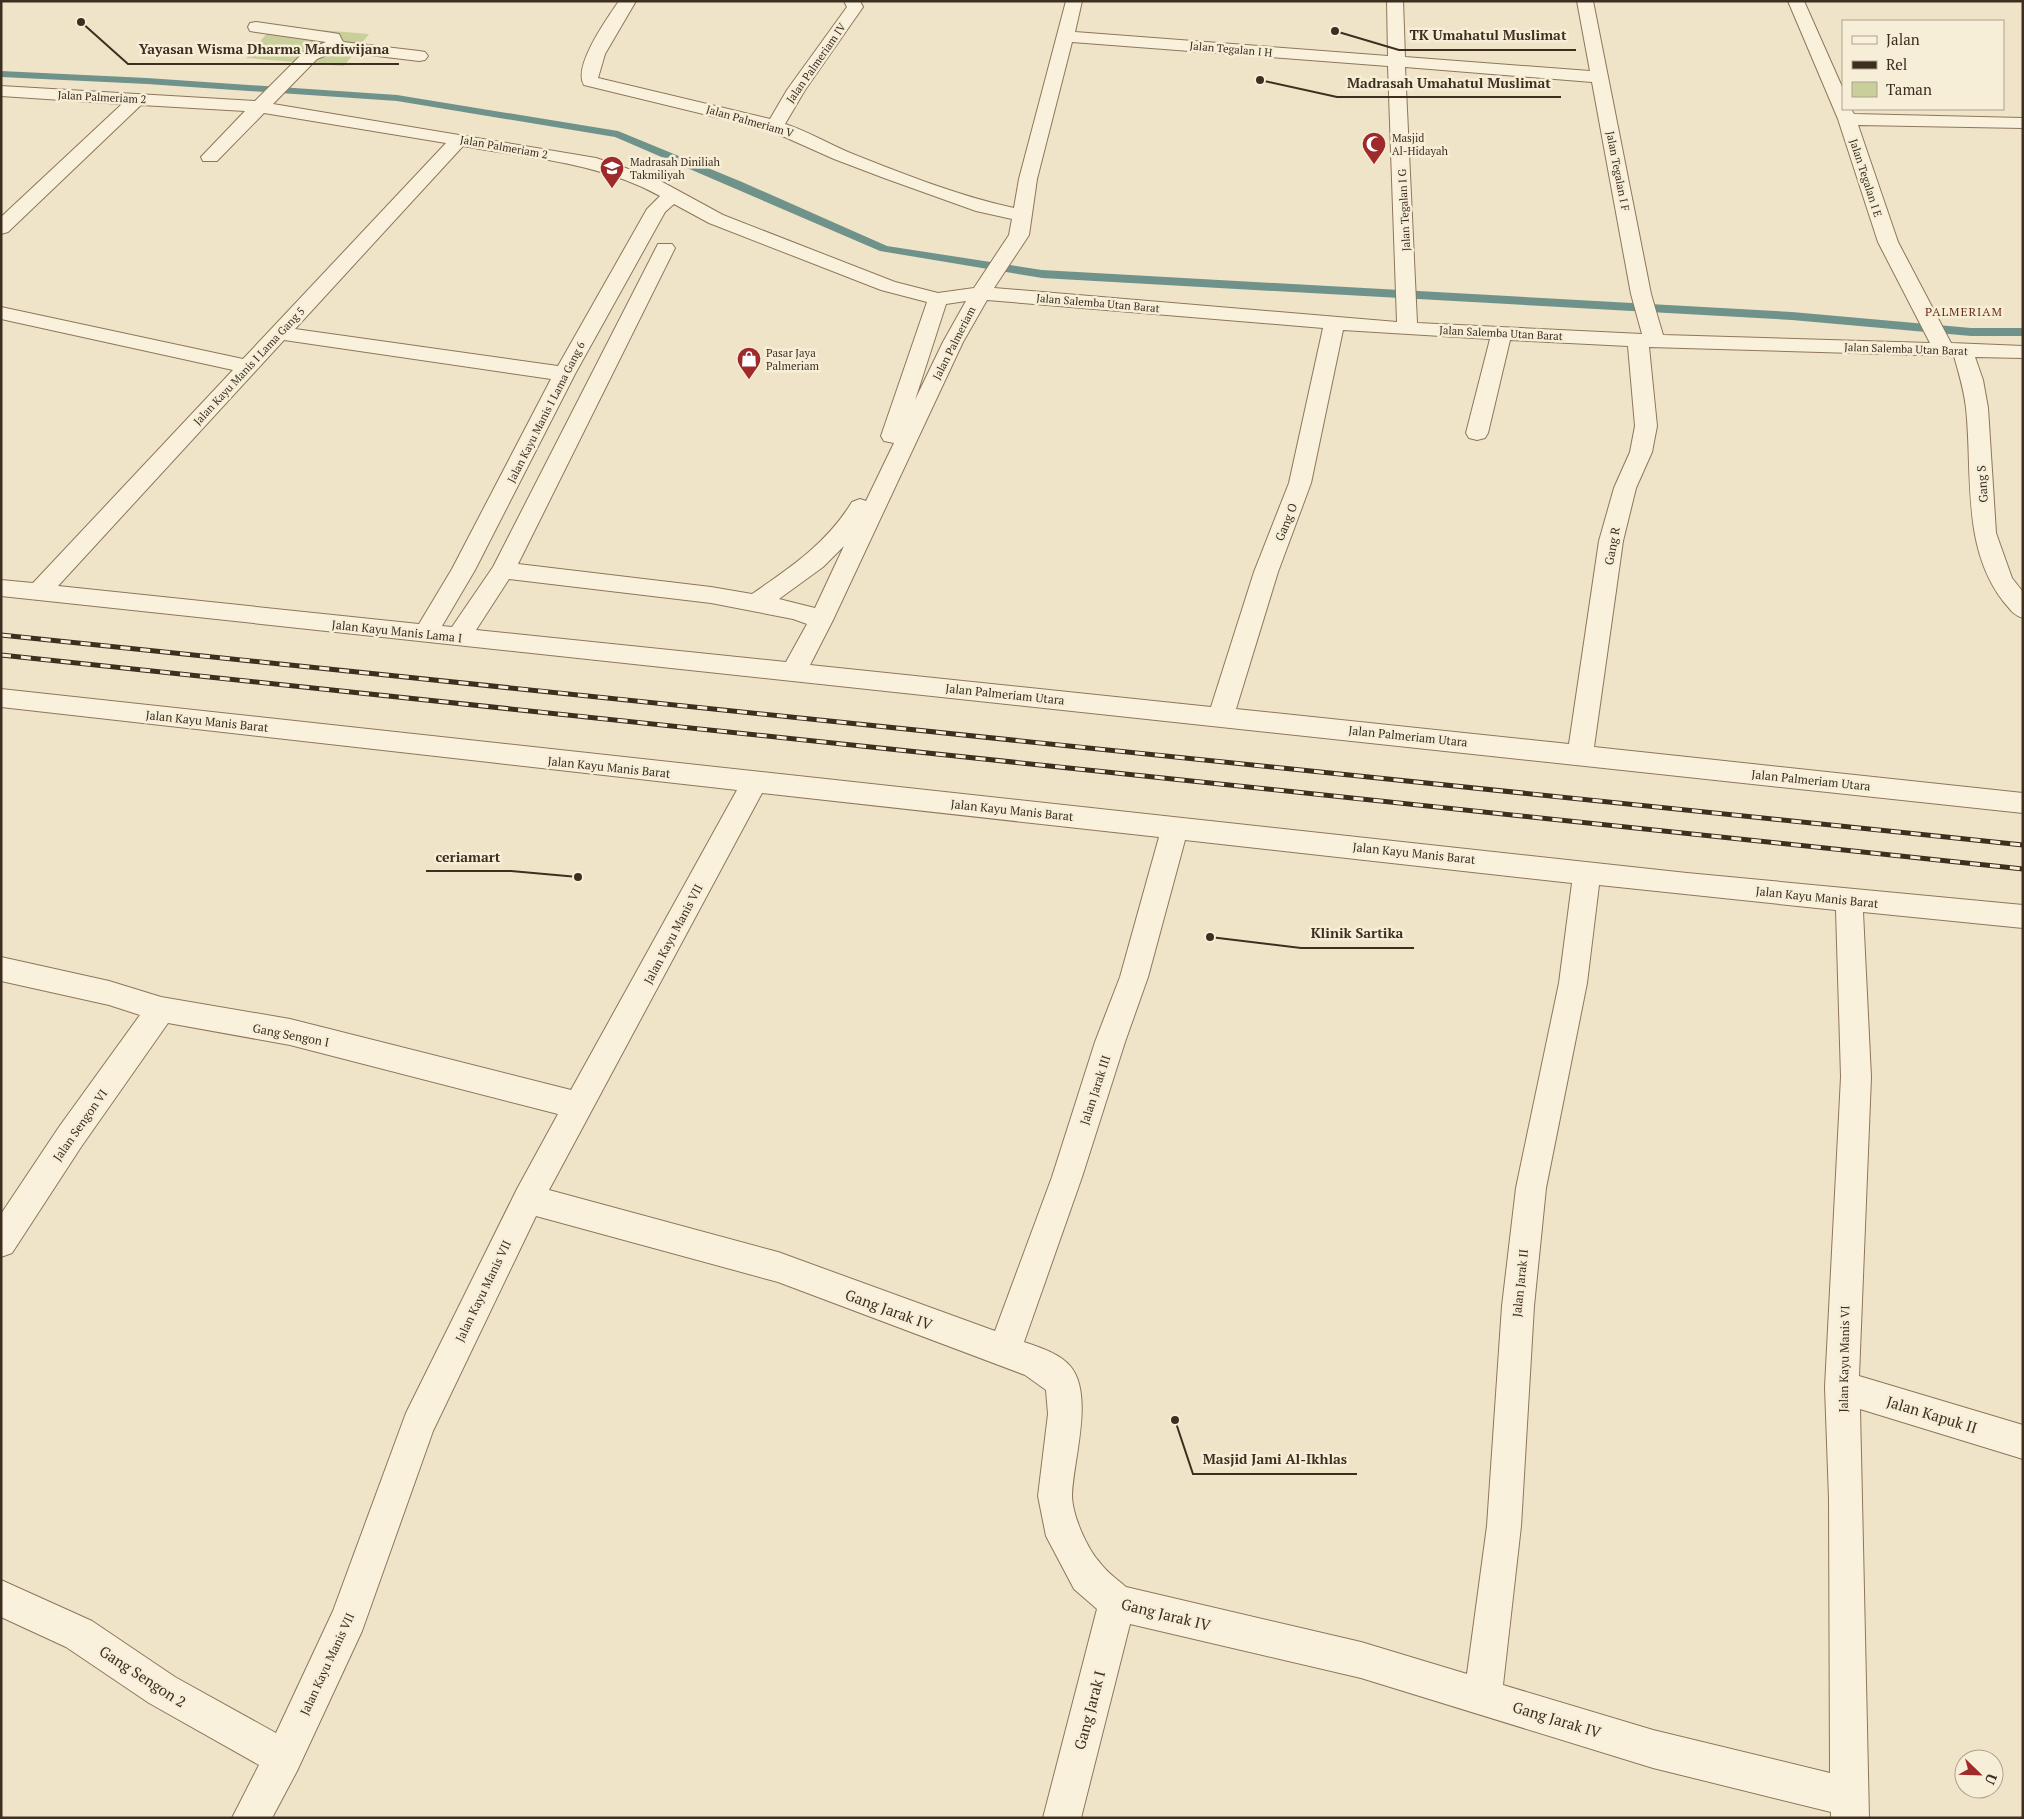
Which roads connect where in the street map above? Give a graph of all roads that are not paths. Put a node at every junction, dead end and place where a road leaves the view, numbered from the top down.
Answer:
1 (628, 1) edge
2 (852, 1) edge
3 (1074, 1) edge
4 (1395, 1) edge
5 (1585, 1) edge
6 (1796, 1) edge
7 (256, 28) dead end
8 (1066, 36) junction
9 (334, 46) junction
10 (419, 56) dead end
11 (1396, 60) junction
12 (1600, 77) junction
13 (1, 91) edge
14 (137, 99) junction
15 (266, 103) junction
16 (1842, 107) edge
17 (1843, 110) edge
18 (1847, 119) junction
19 (2023, 123) edge
20 (775, 126) junction
21 (460, 139) junction
22 (210, 157) dead end
23 (672, 195) junction
24 (1021, 215) junction
25 (1, 228) edge
26 (665, 248) dead end
27 (985, 287) junction
28 (938, 299) junction
29 (1, 313) edge
30 (1334, 323) junction
31 (1407, 328) junction
32 (280, 333) junction
33 (1502, 333) junction
34 (1646, 334) junction
35 (1948, 347) junction
36 (2023, 352) edge
37 (249, 367) junction
38 (564, 374) junction
39 (1477, 433) dead end
40 (503, 570) junction
41 (1, 588) edge
42 (38, 592) junction
43 (756, 603) junction
44 (2023, 609) edge
45 (821, 620) junction
46 (425, 634) junction
47 (458, 638) junction
48 (793, 673) junction
49 (1, 698) edge
50 (1221, 716) junction
51 (1580, 755) junction
52 (754, 783) junction
53 (2023, 803) edge
54 (1175, 827) junction
55 (1587, 873) junction
56 (1849, 901) junction
57 (2023, 917) edge
58 (1, 969) edge
59 (160, 1009) junction
60 (580, 1106) junction
61 (528, 1199) junction
62 (1, 1242) edge
63 (1005, 1350) junction
64 (1842, 1386) junction
65 (2023, 1442) edge
66 (1, 1598) edge
67 (1117, 1603) junction
68 (1483, 1697) junction
69 (284, 1758) junction
70 (1850, 1807) edge
71 (251, 1818) edge
72 (1062, 1818) edge

1 - 20 street, Jalan Palmeriam V
2 - 20 street, Jalan Palmeriam IV
3 - 8 street, Jalan Palmeriam
4 - 11 street, Jalan Tegalan I G
5 - 12 street, Jalan Tegalan I F
6 - 16 street, Jalan Tegalan I E
7 - 9 street
8 - 11 street, Jalan Tegalan I H
8 - 24 street, Jalan Palmeriam
9 - 10 street
9 - 15 street
11 - 12 street, Jalan Tegalan I H
11 - 31 street, Jalan Tegalan I G
12 - 34 street, Jalan Tegalan I F
13 - 14 street, Jalan Palmeriam 2
14 - 15 street, Jalan Palmeriam 2
14 - 25 street
15 - 21 street, Jalan Palmeriam 2
15 - 22 street
17 - 18 street, Jalan Tegalan I E
18 - 19 street
18 - 35 street, Jalan Tegalan I E
20 - 24 street, Jalan Palmeriam V
21 - 23 street, Jalan Palmeriam 2
21 - 32 street, Jalan Kayu Manis I Lama Gang 5
23 - 28 street, Jalan Palmeriam 2
23 - 38 street, Jalan Kayu Manis I Lama Gang 6
24 - 27 street, Jalan Palmeriam
26 - 40 street
27 - 28 street, Jalan Palmeriam 2
27 - 30 street, Jalan Salemba Utan Barat
27 - 45 street, Jalan Palmeriam
28 - 43 street
29 - 37 street
30 - 31 street, Jalan Salemba Utan Barat
30 - 50 street, Gang O
31 - 33 street, Jalan Salemba Utan Barat
32 - 37 street, Jalan Kayu Manis I Lama Gang 5
32 - 38 street
33 - 34 street, Jalan Salemba Utan Barat
33 - 39 street
34 - 35 street, Jalan Salemba Utan Barat
34 - 51 street, Gang R
35 - 36 street, Jalan Salemba Utan Barat
35 - 44 street, Gang S
37 - 42 street, Jalan Kayu Manis I Lama Gang 5
38 - 46 street, Jalan Kayu Manis I Lama Gang 6
40 - 43 street
40 - 47 street
41 - 42 street, Jalan Kayu Manis Lama I
42 - 46 street, Jalan Kayu Manis Lama I
43 - 45 street
45 - 48 street, Jalan Palmeriam
46 - 47 street, Jalan Kayu Manis Lama I
47 - 48 street, Jalan Kayu Manis Lama I
48 - 50 street, Jalan Palmeriam Utara
49 - 52 street, Jalan Kayu Manis Barat
50 - 51 street, Jalan Palmeriam Utara
51 - 53 street, Jalan Palmeriam Utara
52 - 54 street, Jalan Kayu Manis Barat
52 - 60 street, Jalan Kayu Manis VII
54 - 55 street, Jalan Kayu Manis Barat
54 - 63 street, Jalan Jarak III
55 - 56 street, Jalan Kayu Manis Barat
55 - 68 street, Jalan Jarak II
56 - 57 street, Jalan Kayu Manis Barat
56 - 64 street, Jalan Kayu Manis VI
58 - 59 street, Gang Sengon I
59 - 60 street, Gang Sengon I
59 - 62 street, Jalan Sengon VI
60 - 61 street, Jalan Kayu Manis VII
61 - 63 street, Gang Jarak IV
61 - 69 street, Jalan Kayu Manis VII
63 - 67 street, Gang Jarak IV
64 - 65 street, Jalan Kapuk II
64 - 70 street, Jalan Kayu Manis VI
66 - 69 street, Gang Sengon 2
67 - 68 street, Gang Jarak IV
67 - 72 street, Gang Jarak I
68 - 70 street, Gang Jarak IV
69 - 71 street, Jalan Kayu Manis VII

